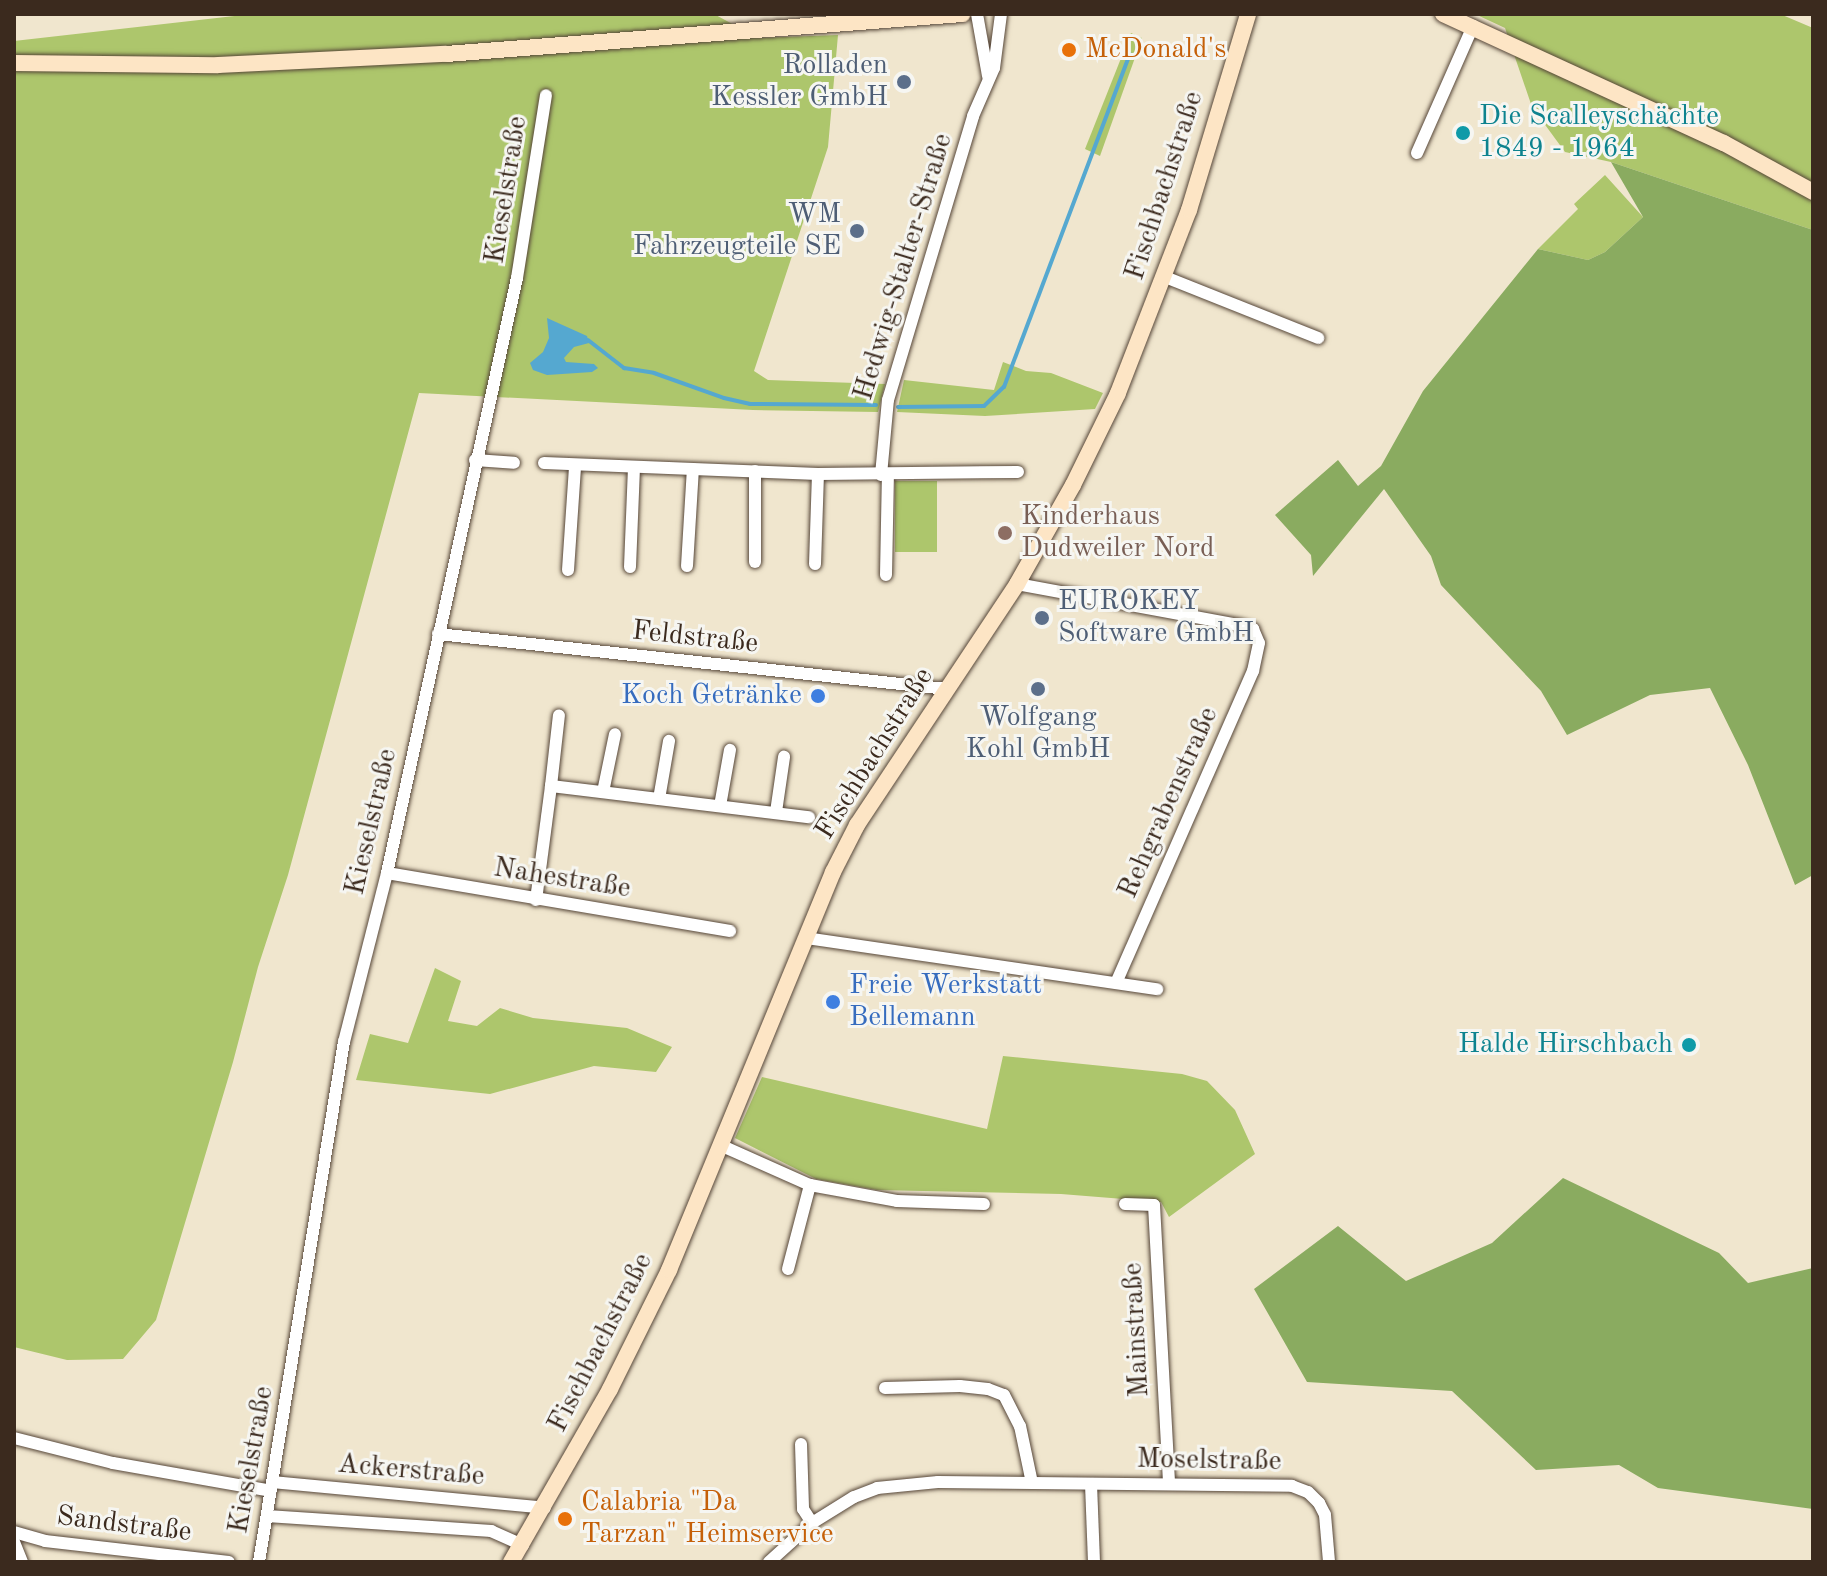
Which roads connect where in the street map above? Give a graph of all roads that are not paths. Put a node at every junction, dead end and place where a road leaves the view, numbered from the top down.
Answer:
1 (962, 14) edge
2 (977, 14) edge
3 (1001, 14) edge
4 (1248, 14) edge
5 (1443, 14) edge
6 (1473, 26) junction
7 (14, 63) edge
8 (988, 76) junction
9 (546, 95) dead end
10 (1417, 153) dead end
11 (1813, 192) edge
12 (1165, 277) junction
13 (1318, 338) dead end
14 (475, 460) junction
15 (514, 463) dead end
16 (544, 463) dead end
17 (575, 466) junction
18 (634, 468) junction
19 (693, 469) junction
20 (755, 471) junction
21 (1018, 472) dead end
22 (818, 474) junction
23 (884, 475) junction
24 (755, 562) dead end
25 (815, 564) dead end
26 (687, 566) dead end
27 (630, 567) dead end
28 (568, 570) dead end
29 (886, 575) dead end
30 (1017, 584) junction
31 (438, 634) junction
32 (947, 689) junction
33 (559, 715) dead end
34 (615, 734) dead end
35 (669, 741) dead end
36 (730, 750) dead end
37 (784, 757) dead end
38 (551, 786) junction
39 (603, 792) junction
40 (659, 799) junction
41 (720, 806) junction
42 (776, 812) junction
43 (809, 817) dead end
44 (387, 873) junction
45 (536, 900) junction
46 (730, 931) dead end
47 (806, 938) junction
48 (1117, 981) junction
49 (1157, 989) dead end
50 (720, 1145) junction
51 (810, 1185) junction
52 (984, 1204) dead end
53 (1125, 1204) dead end
54 (788, 1269) dead end
55 (885, 1388) dead end
56 (14, 1438) edge
57 (801, 1444) dead end
58 (1169, 1482) junction
59 (1032, 1483) junction
60 (1091, 1484) junction
61 (272, 1487) junction
62 (545, 1508) junction
63 (267, 1516) junction
64 (812, 1523) junction
65 (14, 1532) edge
66 (14, 1542) edge
67 (523, 1545) junction
68 (22, 1562) edge
69 (229, 1562) edge
70 (259, 1562) edge
71 (511, 1562) edge
72 (769, 1562) edge
73 (1094, 1562) edge
74 (1329, 1562) edge

1 - 7 street
2 - 8 street, Hedwig-Stalter-Straße
3 - 8 street, Hedwig-Stalter-Straße
4 - 12 street, Fischbachstraße
5 - 6 street
6 - 10 street
6 - 11 street
8 - 23 street, Hedwig-Stalter-Straße
9 - 14 street, Kieselstraße
12 - 13 street
12 - 30 street, Fischbachstraße
14 - 15 street
14 - 31 street, Kieselstraße
16 - 17 street
17 - 18 street
17 - 28 street
18 - 19 street
18 - 27 street
19 - 20 street
19 - 26 street
20 - 22 street
20 - 24 street
21 - 23 street
22 - 23 street
22 - 25 street
23 - 29 street, Hedwig-Stalter-Straße
30 - 32 street, Fischbachstraße
30 - 48 street, Rehgrabenstraße
31 - 32 street, Feldstraße
31 - 44 street, Kieselstraße
32 - 47 street, Fischbachstraße
33 - 38 street
34 - 39 street
35 - 40 street
36 - 41 street
37 - 42 street
38 - 39 street
38 - 45 street
39 - 40 street
40 - 41 street
41 - 42 street
42 - 43 street
44 - 45 street, Nahestraße
44 - 61 street, Kieselstraße
45 - 46 street, Nahestraße
47 - 48 street
47 - 50 street, Fischbachstraße
48 - 49 street
50 - 51 street
50 - 62 street, Fischbachstraße
51 - 52 street
51 - 54 street
53 - 58 street, Mainstraße
55 - 59 street
56 - 61 street, Ackerstraße
57 - 64 street
58 - 60 street, Moselstraße
58 - 74 street, Moselstraße
59 - 60 street, Moselstraße
59 - 64 street, Moselstraße
60 - 73 street
61 - 62 street, Ackerstraße
61 - 63 street, Kieselstraße
62 - 67 street, Fischbachstraße
63 - 67 street
63 - 70 street, Kieselstraße
64 - 72 street, Moselstraße
65 - 69 street, Sandstraße
66 - 68 street
67 - 71 street, Fischbachstraße

